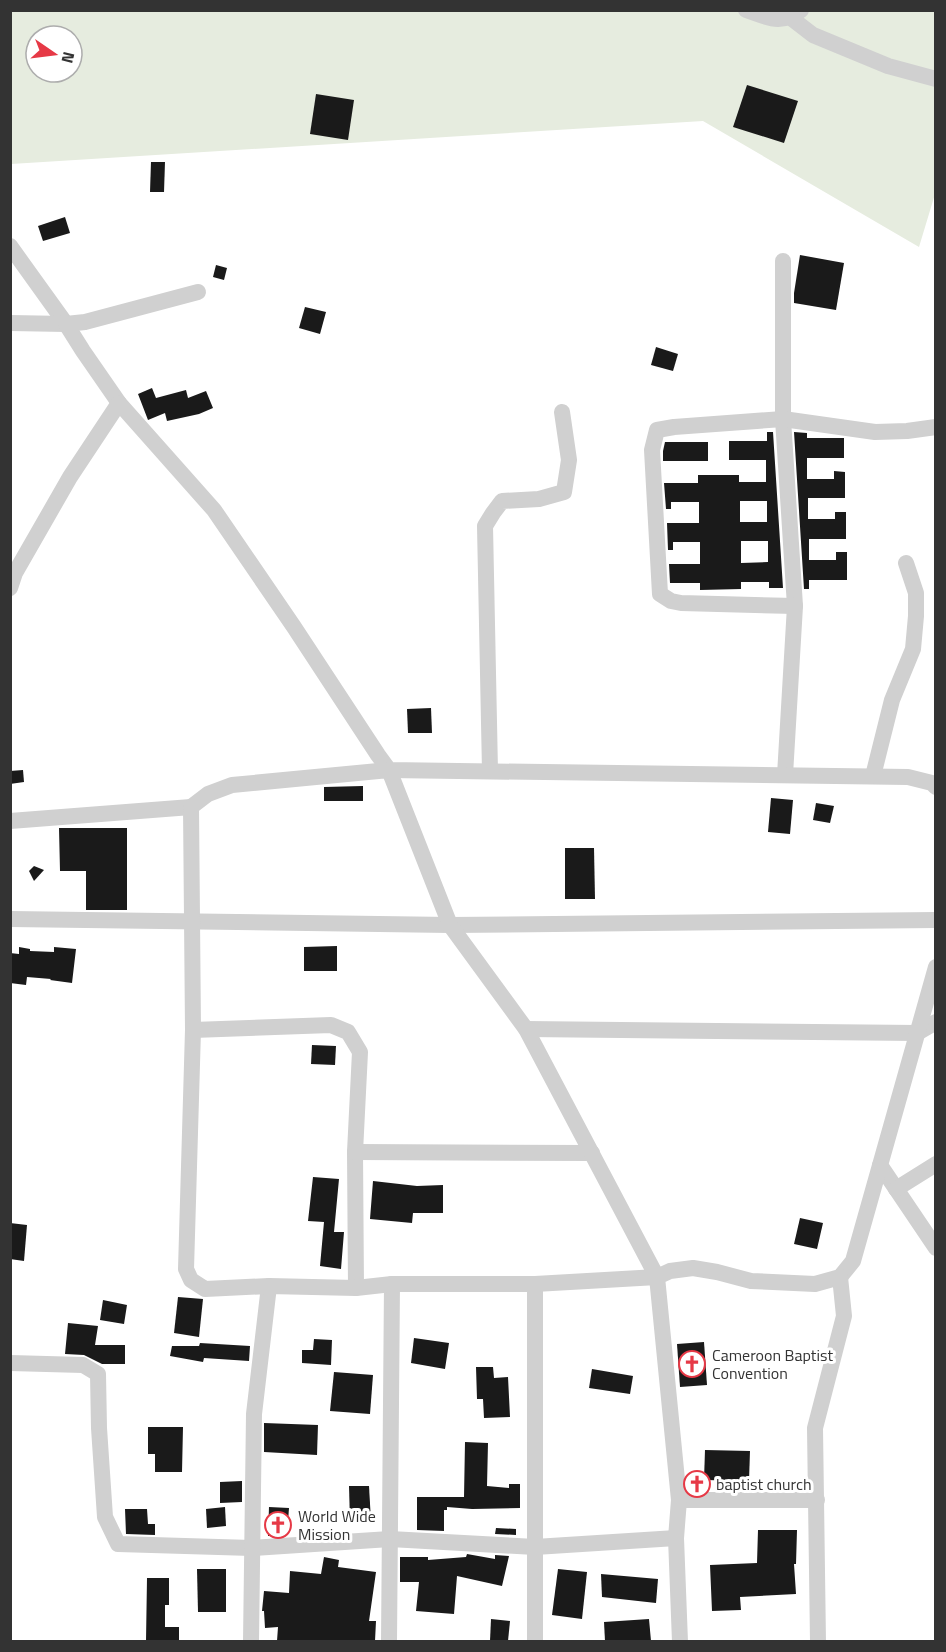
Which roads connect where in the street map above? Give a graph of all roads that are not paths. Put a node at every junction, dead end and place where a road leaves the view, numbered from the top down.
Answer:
1 (746, 10) edge
2 (796, 14) edge
3 (936, 79) edge
4 (10, 246) edge
5 (783, 261) dead end
6 (198, 292) dead end
7 (10, 323) edge
8 (66, 324) junction
9 (119, 403) junction
10 (562, 412) dead end
11 (783, 419) junction
12 (936, 427) edge
13 (906, 563) dead end
14 (10, 588) edge
15 (795, 606) junction
16 (389, 770) junction
17 (490, 771) junction
18 (785, 775) junction
19 (873, 776) junction
20 (934, 783) edge
21 (190, 807) junction
22 (10, 821) edge
23 (10, 919) edge
24 (936, 920) edge
25 (192, 921) junction
26 (450, 925) junction
27 (936, 967) edge
28 (936, 1022) edge
29 (526, 1029) junction
30 (193, 1030) junction
31 (917, 1033) junction
32 (355, 1152) junction
33 (592, 1153) junction
34 (936, 1164) edge
35 (880, 1165) junction
36 (896, 1189) junction
37 (936, 1248) edge
38 (657, 1277) junction
39 (840, 1277) junction
40 (392, 1284) junction
41 (535, 1284) junction
42 (269, 1286) junction
43 (356, 1288) junction
44 (10, 1364) edge
45 (679, 1500) junction
46 (817, 1500) junction
47 (676, 1538) junction
48 (390, 1539) junction
49 (535, 1547) junction
50 (252, 1548) junction
51 (251, 1641) edge
52 (389, 1641) edge
53 (535, 1641) edge
54 (680, 1641) edge
55 (818, 1641) edge

1 - 2 street
2 - 3 street
4 - 8 street
5 - 11 street
6 - 8 street
7 - 8 street
8 - 9 street
9 - 14 street
9 - 16 street
10 - 17 street
11 - 12 street
11 - 15 street
11 - 15 street
13 - 19 street
15 - 18 street
16 - 17 street
16 - 21 street
16 - 26 street
17 - 18 street
18 - 19 street
19 - 20 street
21 - 22 street
21 - 25 street
23 - 25 street
24 - 26 street
25 - 26 street
25 - 30 street
26 - 29 street
27 - 31 street
28 - 31 street
29 - 31 street
29 - 33 street
30 - 32 street
30 - 42 street
31 - 35 street
32 - 33 street
32 - 43 street
33 - 38 street
34 - 36 street
35 - 36 street
35 - 39 street
36 - 37 street
38 - 39 street
38 - 41 street
38 - 45 street
39 - 46 street
40 - 41 street
40 - 43 street
40 - 48 street
41 - 49 street
42 - 43 street
42 - 50 street
44 - 50 street
45 - 46 street
45 - 47 street
46 - 55 street
47 - 49 street
47 - 54 street
48 - 49 street
48 - 50 street
48 - 52 street
49 - 53 street
50 - 51 street

